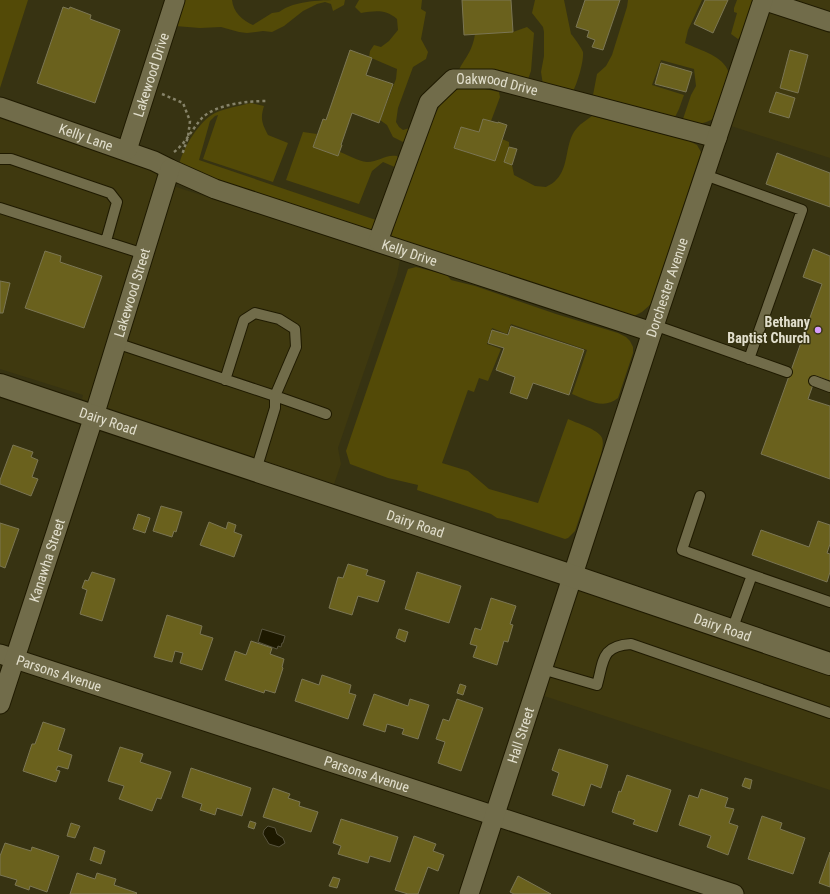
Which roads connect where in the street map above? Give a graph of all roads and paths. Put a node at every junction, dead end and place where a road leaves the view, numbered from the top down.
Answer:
1 (175, 0) edge
2 (763, 0) edge
3 (830, 22) edge
4 (147, 88) junction
5 (267, 101) dead end
6 (0, 107) edge
7 (188, 136) junction
8 (717, 138) junction
9 (126, 150) junction
10 (0, 159) edge
11 (168, 168) junction
12 (705, 175) junction
13 (0, 208) edge
14 (106, 241) junction
15 (378, 242) junction
16 (144, 254) junction
17 (653, 329) junction
18 (116, 343) junction
19 (749, 359) junction
20 (787, 372) dead end
21 (225, 380) junction
22 (814, 381) dead end
23 (0, 385) edge
24 (830, 387) edge
25 (275, 396) junction
26 (326, 414) dead end
27 (94, 416) junction
28 (256, 470) junction
29 (700, 496) dead end
30 (752, 575) junction
31 (572, 576) junction
32 (830, 602) edge
33 (732, 630) junction
34 (7, 657) edge
35 (830, 664) edge
36 (542, 669) junction
37 (0, 704) edge
38 (830, 713) edge
39 (494, 816) junction
40 (469, 894) edge
41 (734, 894) edge

1 - 4 street, Lakewood Drive
2 - 3 street
2 - 8 street, Dorchester Avenue
4 - 7 path
4 - 9 street, Lakewood Drive
5 - 7 path
6 - 9 street, Kelly Lane
7 - 11 path
7 - 11 path
8 - 12 street, Dorchester Avenue
8 - 15 street, Oakwood Drive
9 - 11 street, Kelly Lane
10 - 14 lane
11 - 15 street, Kelly Drive
11 - 16 street, Lakewood Street
12 - 17 street, Dorchester Avenue
12 - 19 lane
13 - 14 lane
14 - 16 lane
15 - 17 street, Kelly Drive
16 - 18 street, Lakewood Street
17 - 19 lane
17 - 31 street, Dorchester Avenue
18 - 21 lane
18 - 27 street, Lakewood Street
19 - 20 lane
21 - 25 lane
21 - 25 lane
22 - 24 lane
23 - 27 street, Dairy Road
25 - 26 lane
25 - 28 lane
27 - 28 street, Dairy Road
27 - 34 street, Kanawha Street
28 - 31 street, Dairy Road
29 - 30 lane
30 - 32 lane
30 - 33 lane
31 - 33 street, Dairy Road
31 - 36 street, Hall Street
33 - 35 street, Dairy Road
34 - 37 street, Kanawha Street
34 - 39 street, Parsons Avenue
36 - 38 lane
36 - 39 street, Hall Street
39 - 40 street, Hall Street
39 - 41 street, Parsons Avenue

